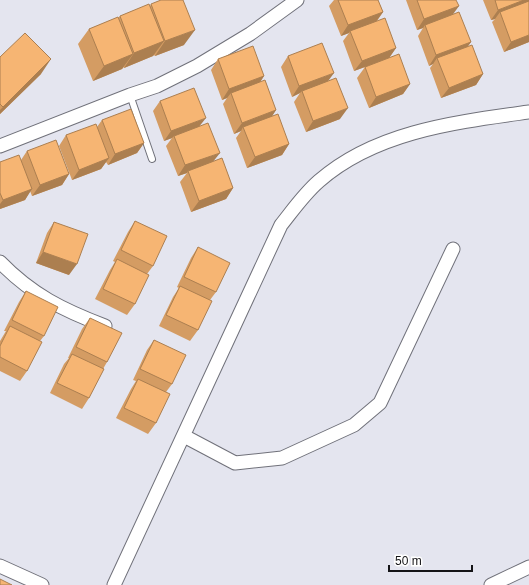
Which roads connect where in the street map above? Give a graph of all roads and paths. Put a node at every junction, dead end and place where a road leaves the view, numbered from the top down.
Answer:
1 (297, 0) edge
2 (130, 95) junction
3 (529, 112) edge
4 (0, 146) edge
5 (152, 159) dead end
6 (453, 249) dead end
7 (0, 262) edge
8 (116, 331) edge
9 (184, 436) junction
10 (0, 566) edge
11 (529, 567) edge
12 (42, 585) edge
13 (114, 585) edge
14 (491, 585) edge

1 - 2 street
2 - 4 street
2 - 5 lane
3 - 9 street
6 - 9 street
7 - 8 street
9 - 13 street
10 - 12 street
11 - 14 street

